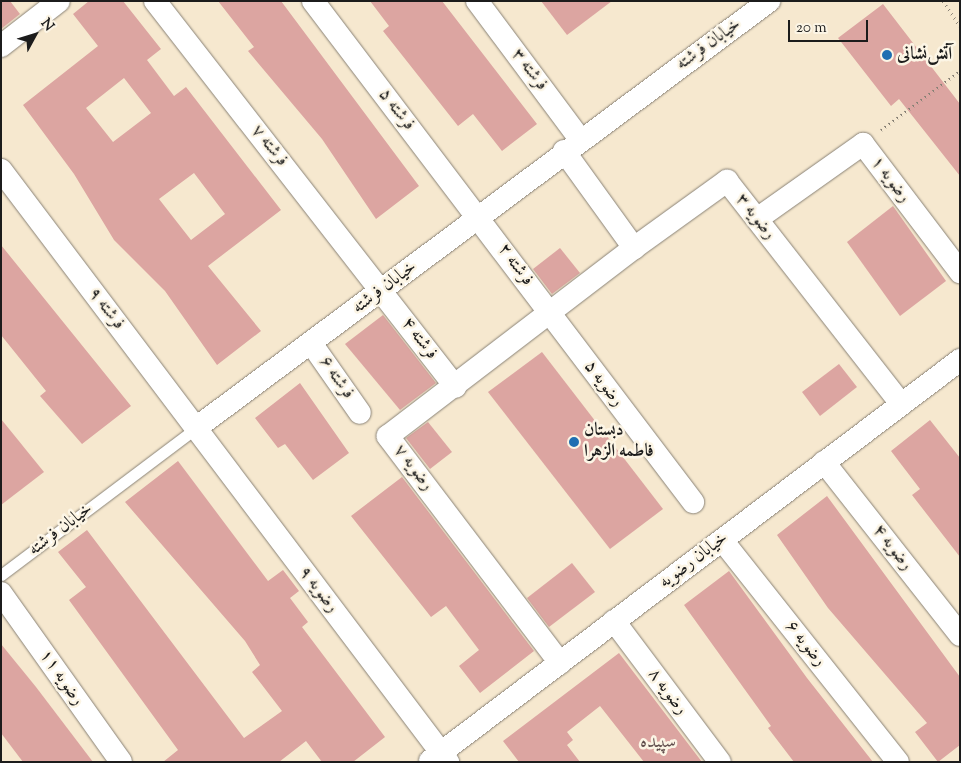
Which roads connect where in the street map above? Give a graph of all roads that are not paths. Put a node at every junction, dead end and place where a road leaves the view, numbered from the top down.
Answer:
1 (59, 1) edge
2 (156, 1) edge
3 (313, 1) edge
4 (477, 1) edge
5 (769, 1) edge
6 (1, 46) edge
7 (572, 145) junction
8 (1, 170) edge
9 (9, 195) edge
10 (480, 218) junction
11 (757, 219) junction
12 (634, 248) junction
13 (960, 272) edge
14 (383, 290) junction
15 (549, 313) junction
16 (311, 343) junction
17 (960, 360) edge
18 (456, 387) junction
19 (901, 404) junction
20 (360, 414) dead end
21 (196, 428) junction
22 (824, 462) junction
23 (693, 502) dead end
24 (722, 540) junction
25 (1, 576) edge
26 (1, 594) edge
27 (614, 622) junction
28 (960, 635) edge
29 (560, 663) junction
30 (893, 755) edge
31 (439, 759) edge
32 (121, 762) edge
33 (720, 762) edge

1 - 6 street
2 - 14 street, فرشته ۷
3 - 10 street, فرشته ۵
4 - 7 street, فرشته ۳
5 - 7 street, خیابان فرشته
7 - 10 street, خیابان فرشته
7 - 12 street, فرشته ۳
8 - 9 street, فرشته ۹
9 - 21 street, فرشته ۹
10 - 14 street, خیابان فرشته
10 - 15 street, فرشته ۲
11 - 12 street, رضویه ۳
11 - 13 street, رضویه ۱
11 - 19 street, رضویه ۳
12 - 15 street, رضویه ۳
14 - 16 street, خیابان فرشته
14 - 18 street, فرشته ۴
15 - 18 street, رضویه ۷
15 - 23 street, رضویه ۵
16 - 20 street, فرشته ۶
16 - 21 street, خیابان فرشته
17 - 19 street, خیابان رضویه
18 - 29 street, رضویه ۷
19 - 22 street, خیابان رضویه
21 - 25 lane, خیابان فرشته
21 - 31 street, رضویه ۹
22 - 24 street, خیابان رضویه
22 - 28 street, رضویه ۴
24 - 27 street, خیابان رضویه
24 - 30 street, رضویه ۶
26 - 32 street, رضویه ۱۱
27 - 29 street, خیابان رضویه
27 - 33 street, رضویه ۸
29 - 31 street, خیابان رضویه

